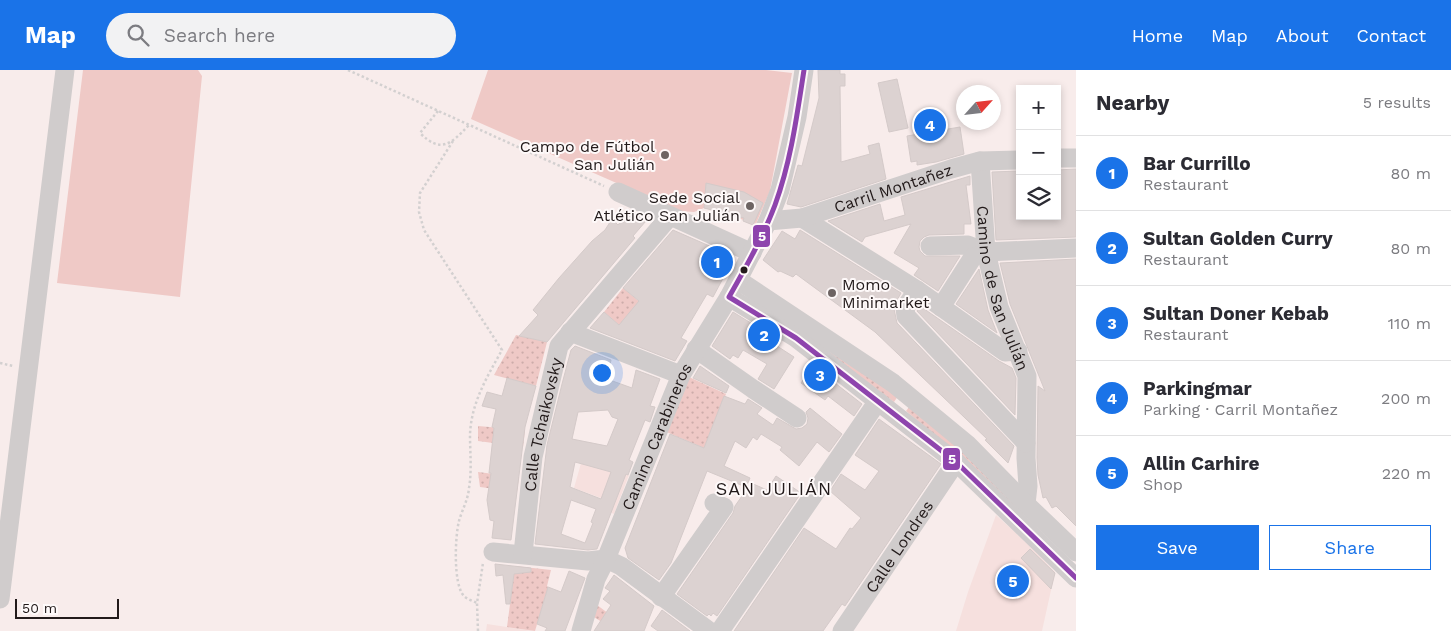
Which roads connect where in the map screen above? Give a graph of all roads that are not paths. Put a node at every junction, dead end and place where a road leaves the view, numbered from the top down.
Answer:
1 (65, 70) edge
2 (804, 70) edge
3 (1061, 158) edge
4 (1076, 158) edge
5 (1016, 160) edge
6 (980, 161) junction
7 (618, 192) road end
8 (670, 216) junction
9 (802, 218) junction
10 (768, 222) junction
11 (930, 246) dead end
12 (1076, 248) edge
13 (986, 252) junction
14 (752, 253) junction
15 (738, 280) junction
16 (917, 290) junction
17 (729, 297) junction
18 (941, 307) junction
19 (570, 332) junction
20 (696, 349) junction
21 (1018, 350) junction
22 (681, 375) junction
23 (878, 401) junction
24 (797, 418) dead end
25 (1026, 443) junction
26 (956, 462) junction
27 (714, 503) dead end
28 (1026, 504) junction
29 (493, 552) road end
30 (1076, 552) edge
31 (523, 554) junction
32 (606, 559) junction
33 (1076, 578) edge
34 (661, 596) junction
35 (0, 599) edge
36 (581, 631) edge
37 (708, 631) edge
38 (720, 631) edge
39 (842, 631) edge

1 - 35 street
2 - 10 street, Camino Carabineros
3 - 4 street
5 - 6 street, Carril Montañez
6 - 9 street, Carril Montañez
6 - 13 street, Camino de San Julián
7 - 8 street
8 - 14 street
8 - 19 street, Calle Tchaikovsky
9 - 10 street, Carril Montañez
9 - 16 street
10 - 14 street, Camino Carabineros
11 - 13 street
12 - 13 street
13 - 18 street
13 - 21 street, Camino de San Julián
14 - 15 street, Camino Carabineros
15 - 17 street, Camino Carabineros
15 - 28 street
16 - 18 street
16 - 25 street
17 - 20 street, Camino Carabineros
17 - 23 street
18 - 21 street
19 - 22 street
19 - 31 street, Calle Tchaikovsky
20 - 22 street, Camino Carabineros
20 - 24 street
21 - 25 street, Camino de San Julián
22 - 32 street, Camino Carabineros
23 - 26 street
23 - 38 street
25 - 28 street, Camino de San Julián
26 - 33 street
26 - 39 street, Calle Londres
27 - 34 street
28 - 30 street
29 - 31 street
31 - 32 street
32 - 34 street
32 - 36 street, Camino Carabineros
34 - 37 street

